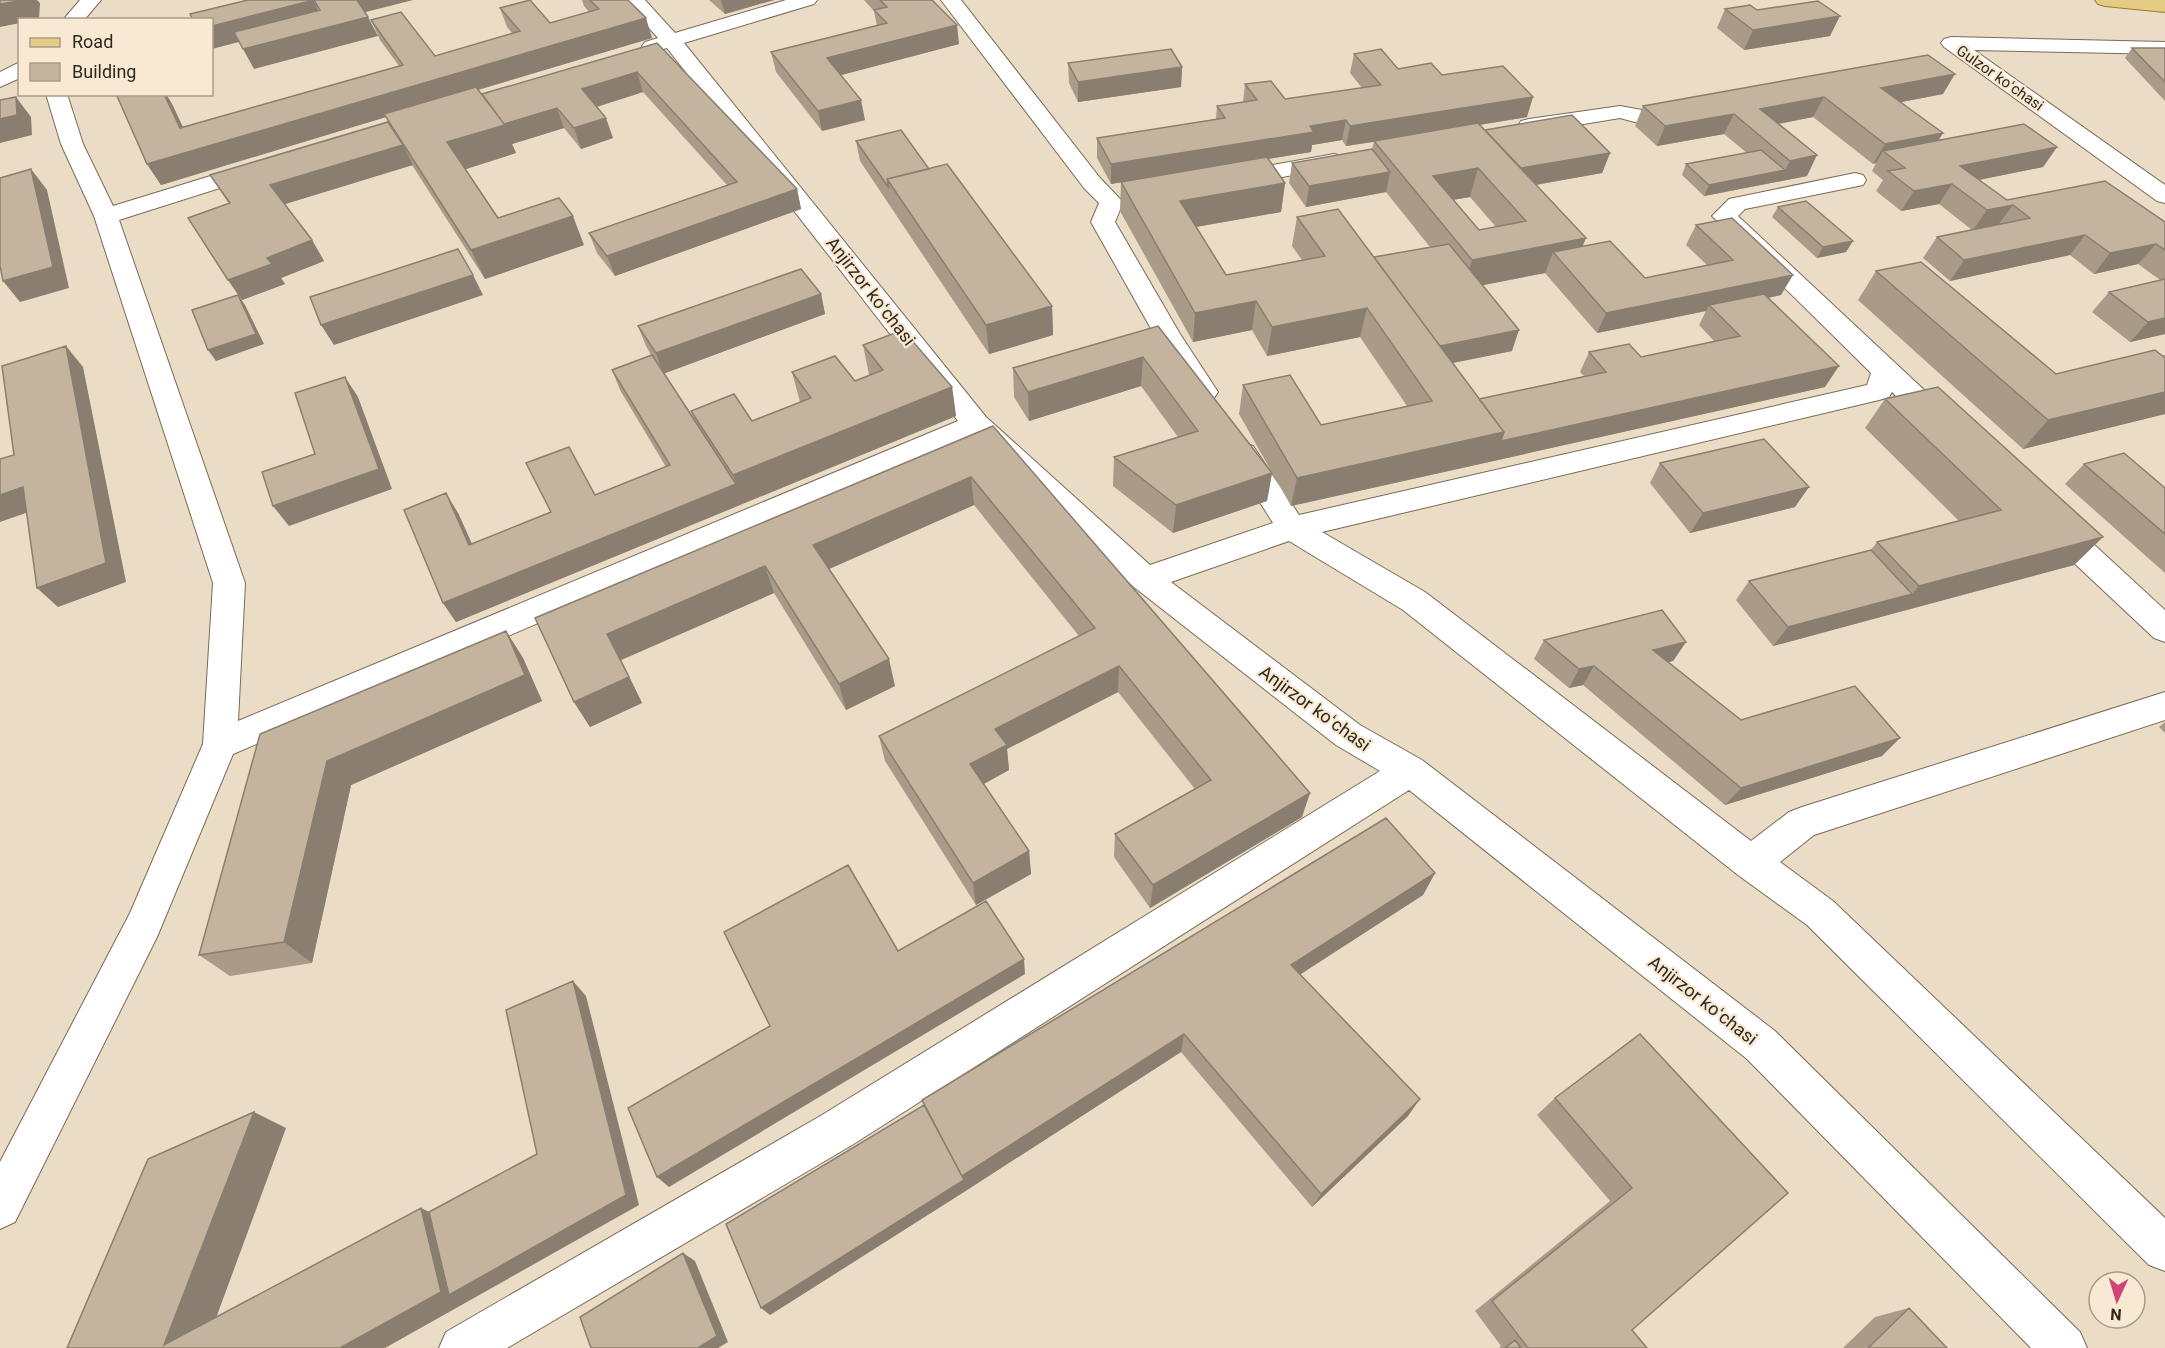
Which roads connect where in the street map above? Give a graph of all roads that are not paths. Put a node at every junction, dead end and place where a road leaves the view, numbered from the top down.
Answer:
1 (91, 0) edge
2 (634, 0) edge
3 (807, 0) edge
4 (951, 0) edge
5 (2105, 0) edge
6 (2165, 6) edge
7 (75, 18) edge
8 (671, 40) junction
9 (2165, 48) edge
10 (637, 50) edge
11 (18, 69) edge
12 (0, 81) edge
13 (57, 96) edge
14 (1700, 107) edge
15 (1505, 130) edge
16 (1355, 158) edge
17 (276, 163) edge
18 (1855, 180) dead end
19 (1216, 183) edge
20 (2165, 196) edge
21 (106, 216) junction
22 (1885, 371) junction
23 (976, 424) junction
24 (1964, 443) edge
25 (2034, 508) edge
26 (1292, 528) junction
27 (1144, 579) junction
28 (2165, 629) edge
29 (2165, 706) edge
30 (220, 744) junction
31 (1410, 771) junction
32 (1750, 863) junction
33 (0, 1207) edge
34 (2165, 1249) edge
35 (462, 1348) edge
36 (2064, 1348) edge

1 - 7 street
2 - 8 street, Anjirzor koʻchasi
3 - 8 street
4 - 26 street
5 - 6 main road
8 - 10 street
8 - 23 street, Anjirzor koʻchasi
9 - 20 street, Gulzor koʻchasi
11 - 12 street
13 - 21 street
14 - 15 street
16 - 19 street
17 - 21 street
18 - 22 street
21 - 30 street
22 - 24 street
22 - 26 street
23 - 27 street, Anjirzor koʻchasi
23 - 30 street
25 - 28 street
26 - 27 street
26 - 32 street
27 - 31 street, Anjirzor koʻchasi
29 - 32 street
30 - 33 street
31 - 35 street
31 - 36 street, Anjirzor koʻchasi
32 - 34 street

